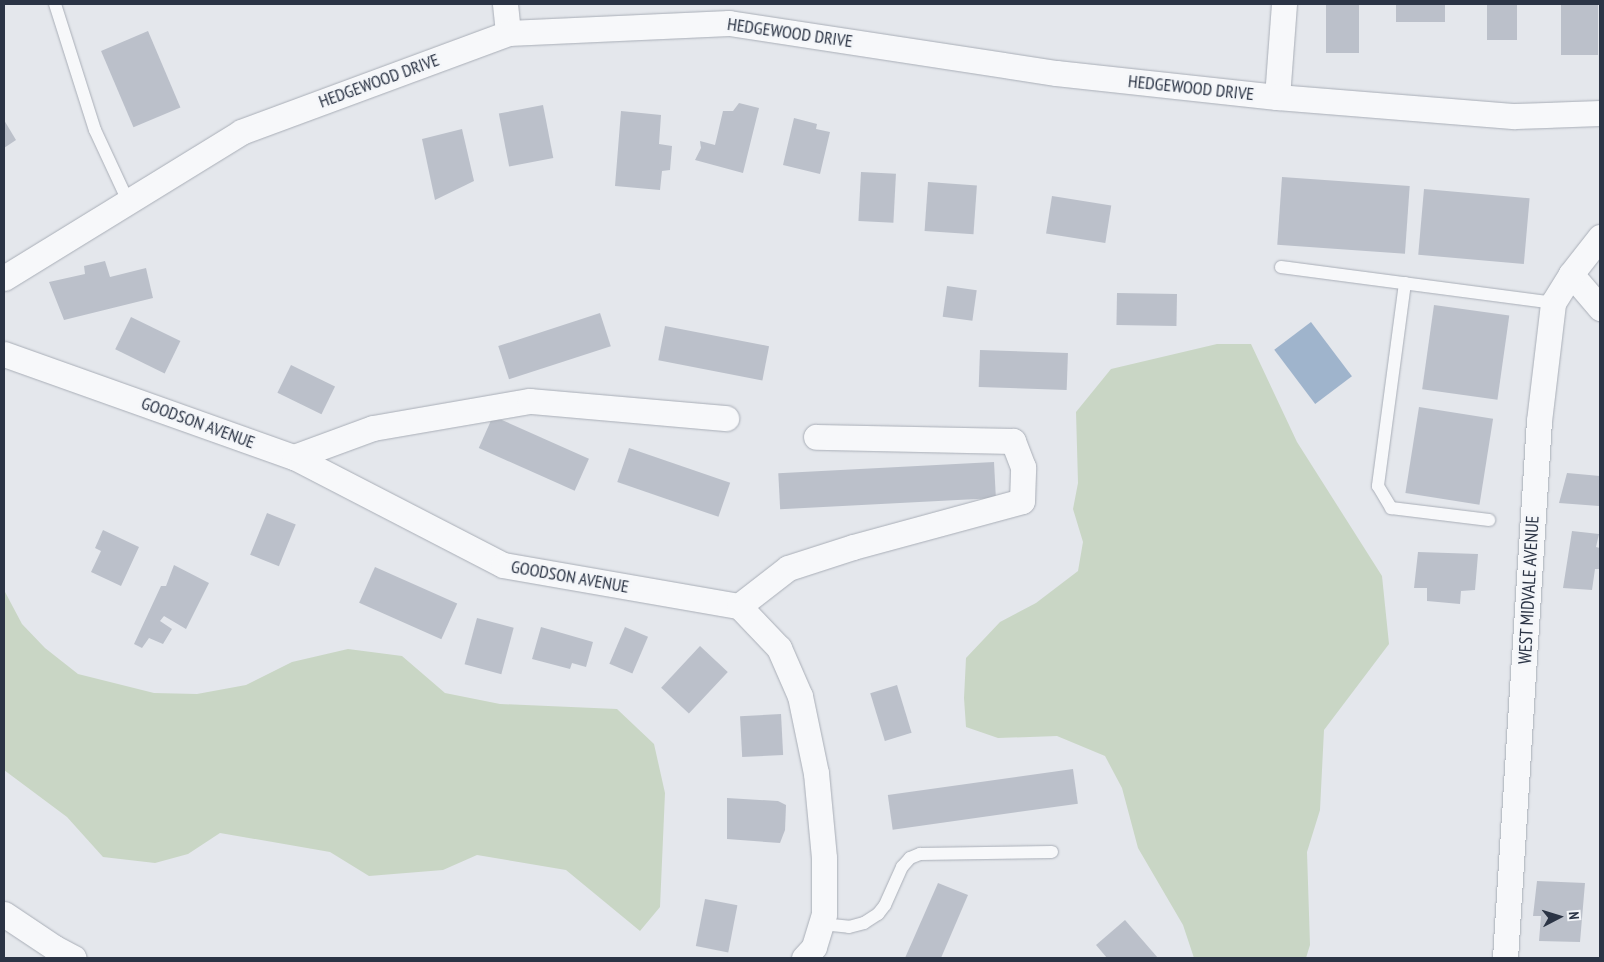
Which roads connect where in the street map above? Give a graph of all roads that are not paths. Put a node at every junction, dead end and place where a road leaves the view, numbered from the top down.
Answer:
1 (55, 4) edge
2 (505, 4) edge
3 (1284, 4) edge
4 (508, 34) junction
5 (1277, 97) junction
6 (1600, 112) edge
7 (128, 201) junction
8 (1600, 237) edge
9 (1280, 267) dead end
10 (1571, 274) junction
11 (4, 278) edge
12 (1405, 283) junction
13 (1553, 303) junction
14 (1600, 308) edge
15 (4, 354) edge
16 (726, 418) dead end
17 (816, 437) dead end
18 (294, 457) junction
19 (1489, 520) dead end
20 (739, 606) junction
21 (1052, 852) dead end
22 (4, 914) edge
23 (822, 924) junction
24 (74, 958) edge
25 (804, 958) edge
26 (1505, 958) edge

1 - 7 lane
2 - 4 street
3 - 5 street
4 - 5 street, HEDGEWOOD DRIVE
4 - 7 street, HEDGEWOOD DRIVE
5 - 6 street, HEDGEWOOD DRIVE
7 - 11 street, HEDGEWOOD DRIVE
8 - 10 street, WEST MIDVALE AVENUE
9 - 12 lane
10 - 13 street, WEST MIDVALE AVENUE
10 - 14 street
12 - 13 lane
12 - 19 lane
13 - 26 street, WEST MIDVALE AVENUE
15 - 18 street, GOODSON AVENUE
16 - 18 street
17 - 20 street
18 - 20 street, GOODSON AVENUE
20 - 23 street
21 - 23 lane
22 - 24 street
23 - 25 street

